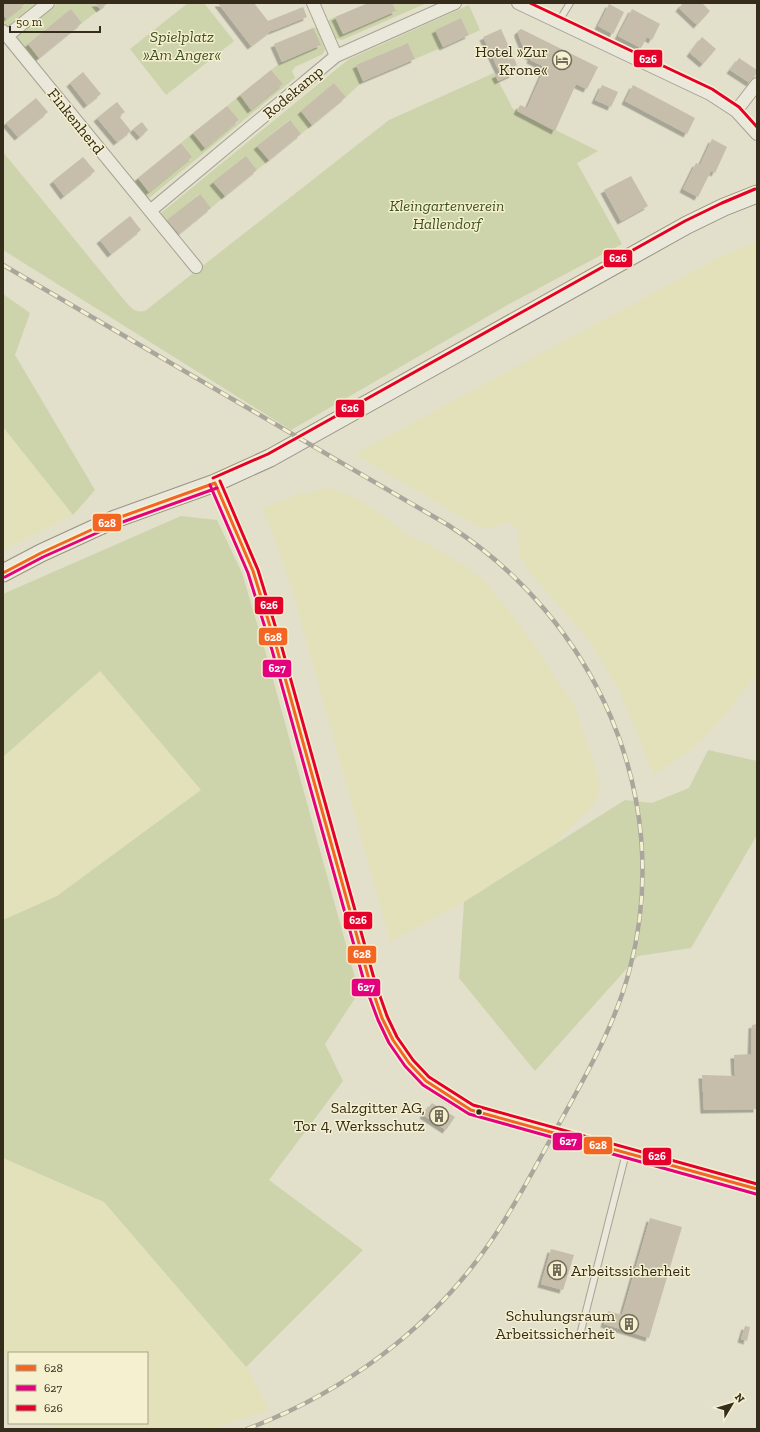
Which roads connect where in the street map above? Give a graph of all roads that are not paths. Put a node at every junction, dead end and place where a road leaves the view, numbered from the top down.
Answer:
1 (48, 3) edge
2 (313, 3) edge
3 (455, 3) edge
4 (518, 3) edge
5 (570, 3) edge
6 (559, 21) junction
7 (5, 34) edge
8 (336, 56) junction
9 (757, 84) edge
10 (736, 111) junction
11 (757, 134) edge
12 (757, 194) edge
13 (150, 211) junction
14 (196, 267) dead end
15 (215, 483) junction
16 (3, 573) edge
17 (454, 1100) joint
18 (626, 1153) junction
19 (757, 1189) edge
20 (580, 1331) dead end

1 - 7 street
2 - 8 street
3 - 8 street, Rodekamp
4 - 6 street
5 - 6 lane
6 - 10 street
7 - 13 street, Finkenherd
8 - 13 street, Rodekamp
9 - 10 street
10 - 11 street
12 - 15 street
13 - 14 street, Finkenherd
15 - 16 street
15 - 17 street
17 - 18 lane, bridge
18 - 19 lane
18 - 20 lane

